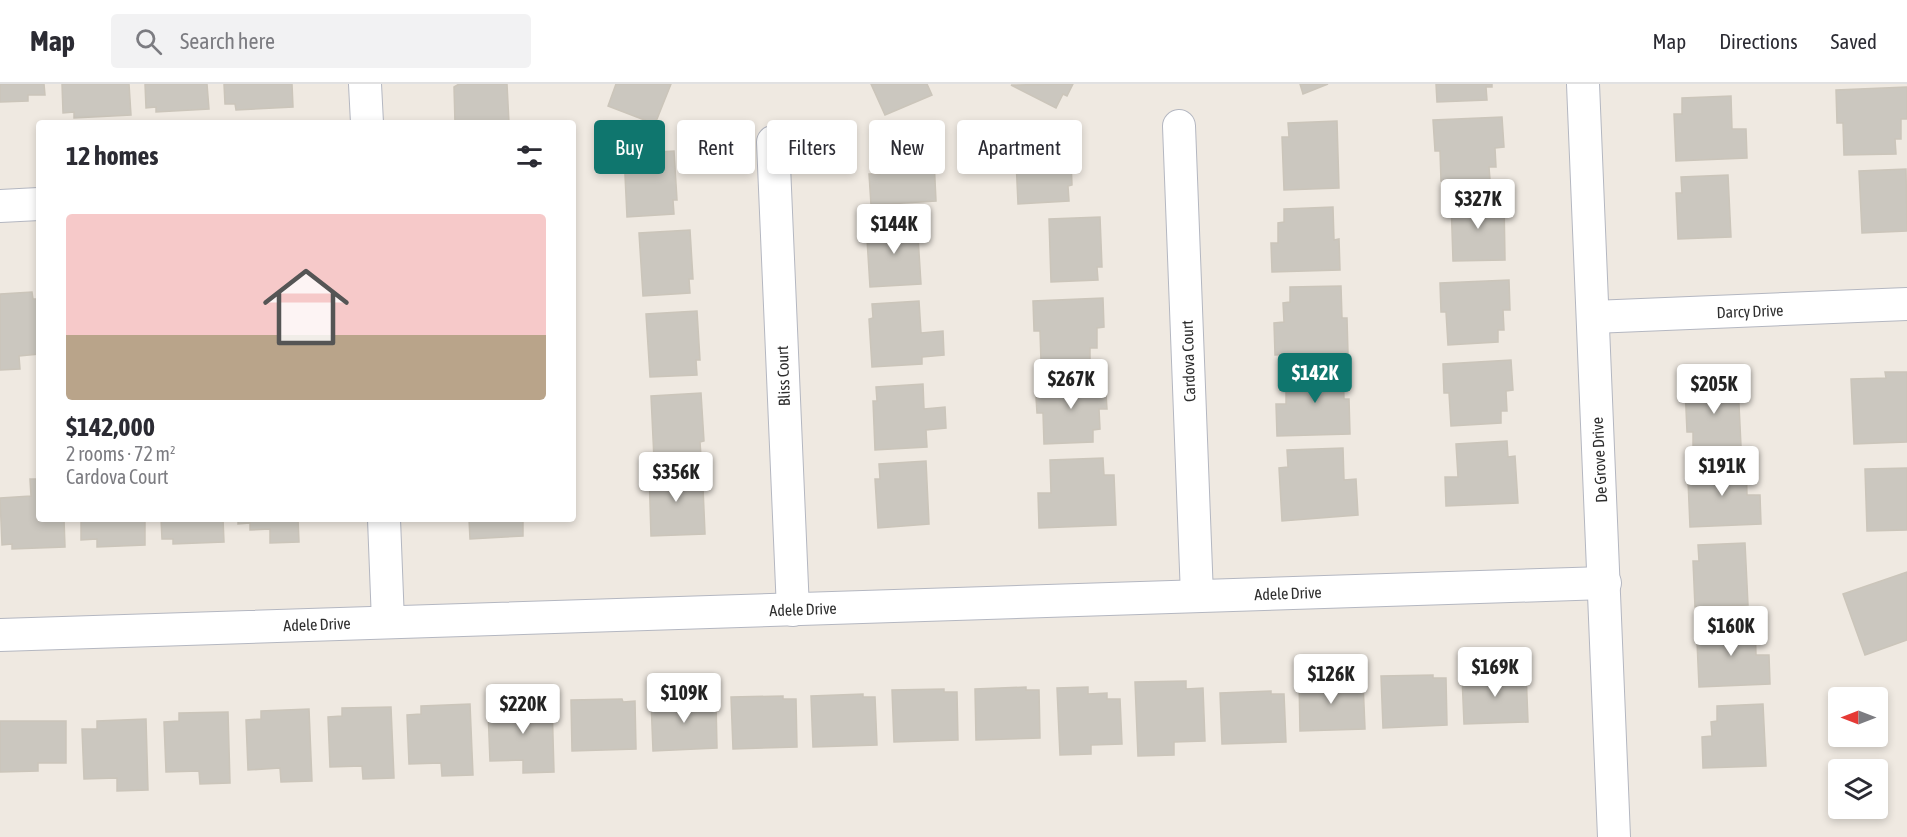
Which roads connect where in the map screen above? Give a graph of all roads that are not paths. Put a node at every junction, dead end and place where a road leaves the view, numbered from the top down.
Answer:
1 (365, 84) edge
2 (1583, 84) edge
3 (367, 120) edge
4 (1179, 126) dead end
5 (774, 174) edge
6 (36, 204) edge
7 (0, 206) edge
8 (1907, 304) edge
9 (1593, 317) junction
10 (384, 522) edge
11 (1605, 583) junction
12 (1197, 596) junction
13 (793, 610) junction
14 (388, 622) junction
15 (0, 635) edge
16 (1614, 837) edge

1 - 3 street
2 - 9 street, De Grove Drive
4 - 12 street, Cardova Court
5 - 13 street, Bliss Court
6 - 7 street
8 - 9 street, Darcy Drive
9 - 11 street, De Grove Drive
10 - 14 street
11 - 12 street, Adele Drive
11 - 16 street, De Grove Drive
12 - 13 street, Adele Drive
13 - 14 street, Adele Drive
14 - 15 street, Adele Drive

